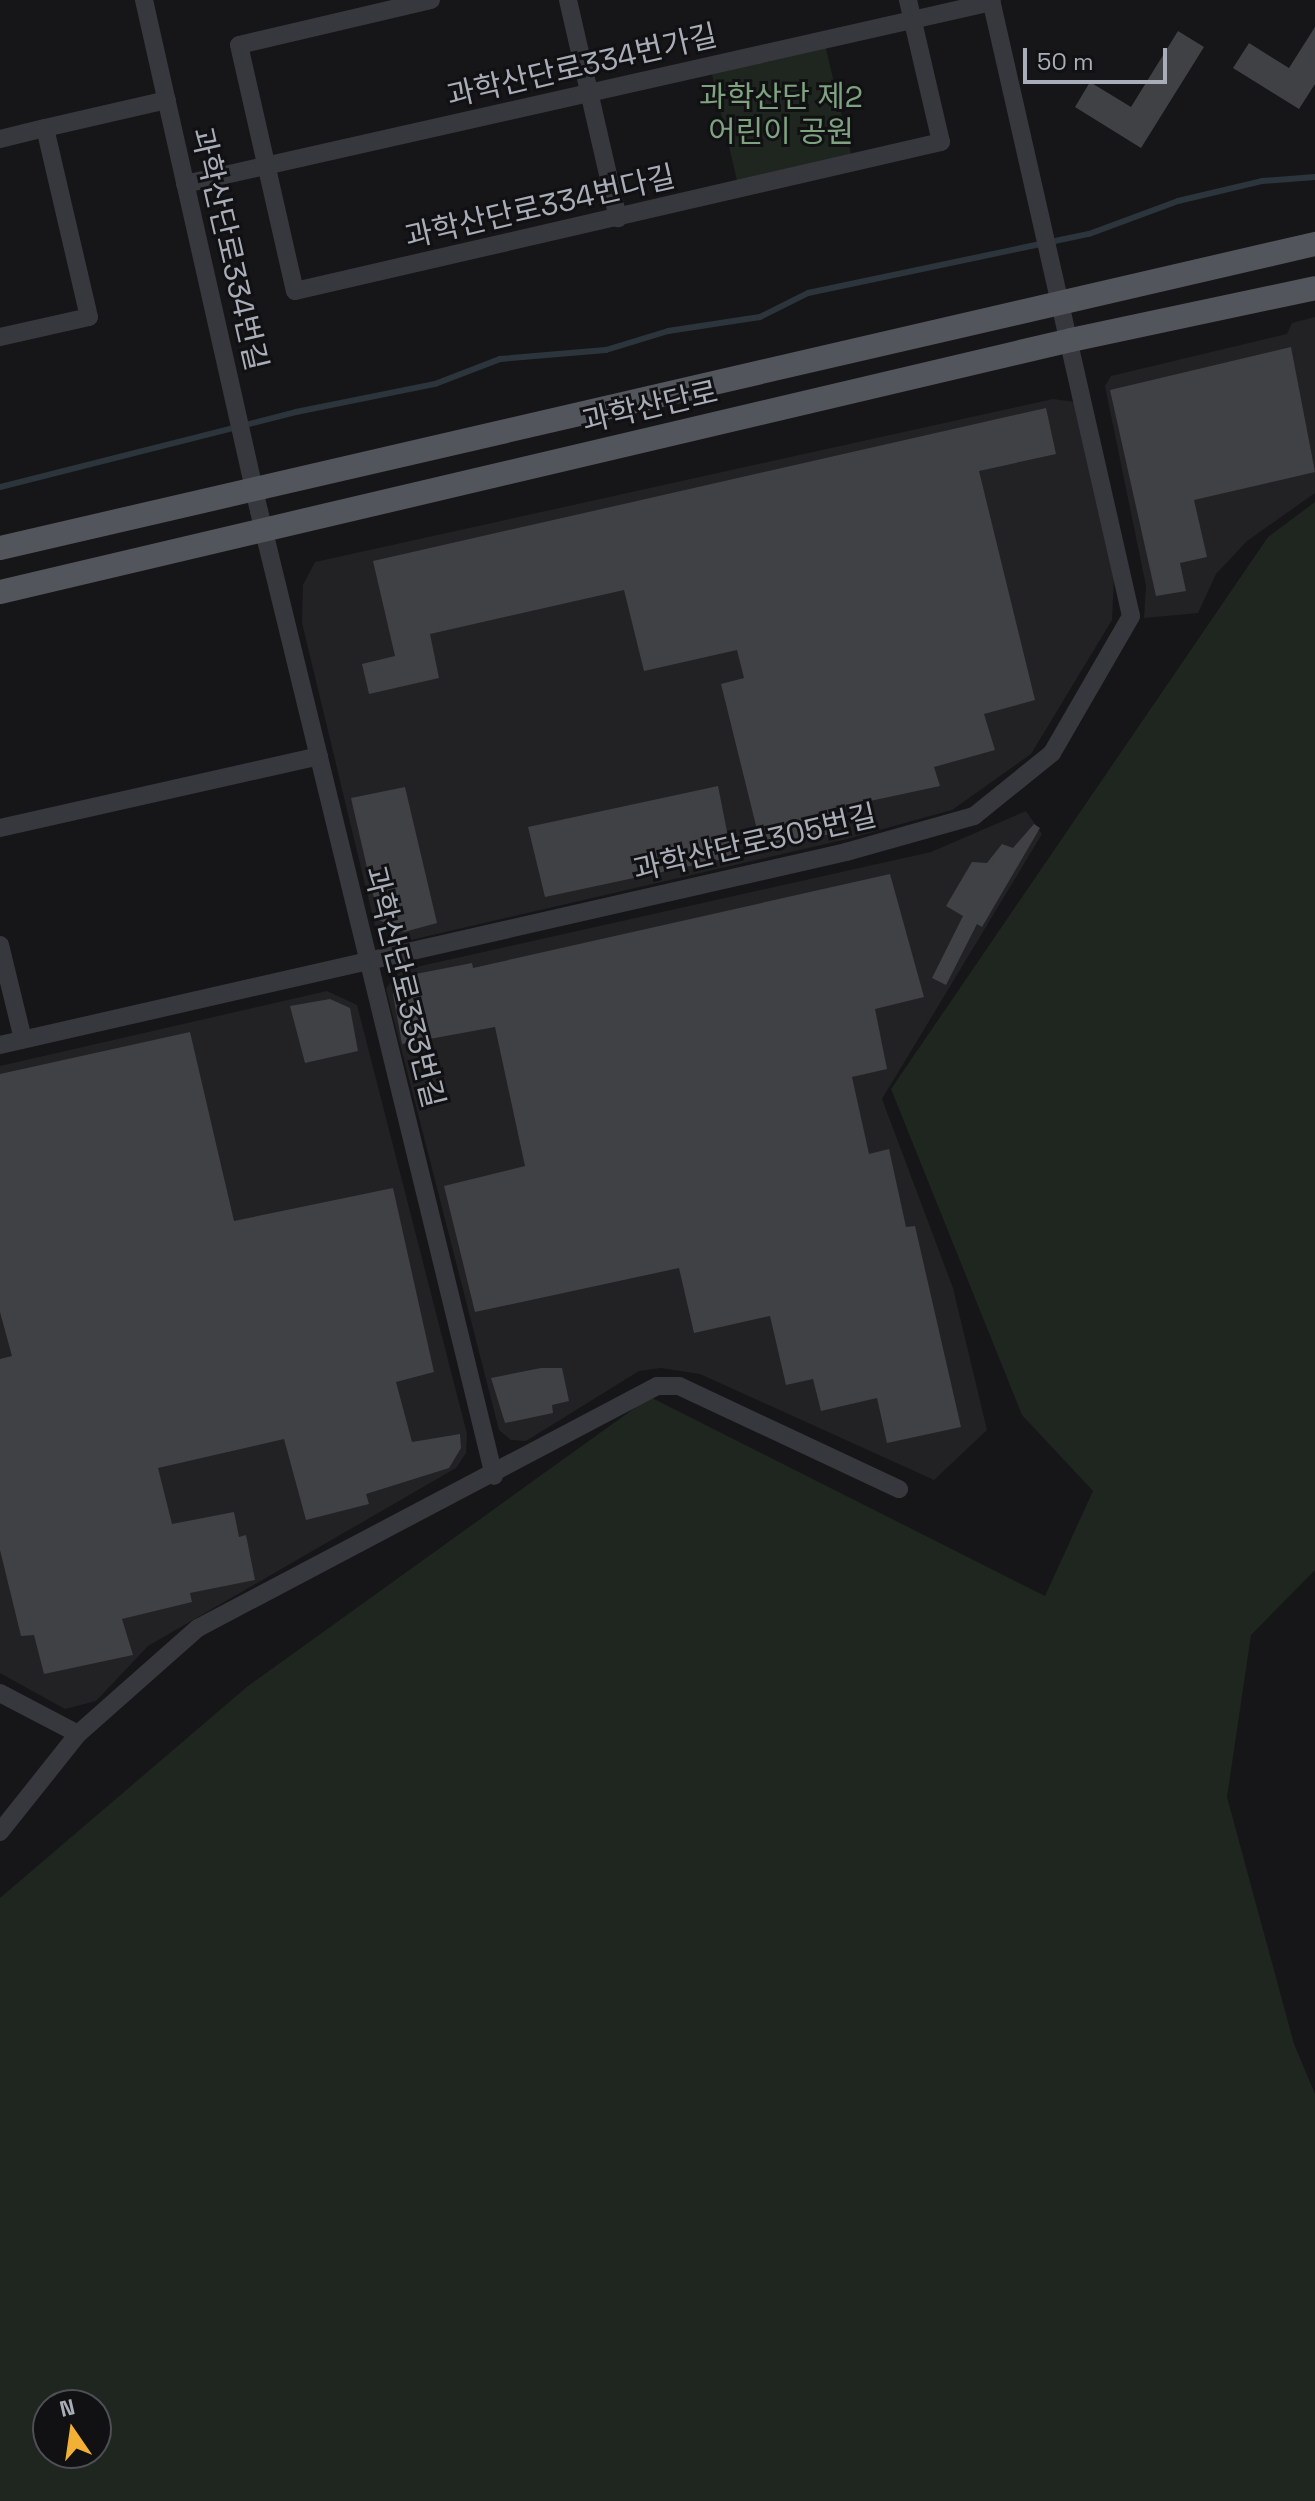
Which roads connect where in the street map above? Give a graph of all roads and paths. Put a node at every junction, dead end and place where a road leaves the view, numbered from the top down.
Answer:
1 (144, 0) edge
2 (431, 0) edge
3 (568, 0) edge
4 (908, 0) edge
5 (992, 1) edge
6 (913, 20) junction
7 (589, 93) junction
8 (167, 100) junction
9 (45, 128) junction
10 (0, 139) edge
11 (266, 166) junction
12 (185, 184) junction
13 (618, 218) junction
14 (1315, 244) edge
15 (1315, 288) edge
16 (1066, 321) junction
17 (0, 337) edge
18 (259, 511) junction
19 (0, 548) edge
20 (0, 592) edge
21 (319, 756) junction
22 (0, 828) edge
23 (0, 945) edge
24 (369, 961) junction
25 (23, 1039) junction
26 (0, 1045) edge
27 (494, 1476) junction
28 (899, 1489) dead end
29 (0, 1693) edge
30 (78, 1734) junction
31 (0, 1832) edge

1 - 8 street, 과학산단로334번길
2 - 11 street
3 - 7 street
4 - 6 street
5 - 6 street, 과학산단로334번가길
5 - 16 street, 과학산단로305번길
6 - 7 street, 과학산단로334번가길
6 - 13 street, 과학산단로334번다길
7 - 11 street, 과학산단로334번가길
7 - 13 street
8 - 9 street
8 - 12 street, 과학산단로334번길
9 - 10 street
9 - 17 street
11 - 12 street, 과학산단로334번가길
11 - 13 street, 과학산단로334번다길
12 - 18 street, 과학산단로334번길
14 - 16 main road, 과학산단로
15 - 16 main road, 과학산단로
16 - 18 main road, 과학산단로
16 - 18 main road, 과학산단로
16 - 24 street, 과학산단로305번길
18 - 19 main road, 과학산단로
18 - 20 main road, 과학산단로
18 - 21 street, 과학산단로333번길
21 - 22 street
21 - 24 street, 과학산단로333번길
23 - 25 street
24 - 25 street, 과학산단로305번길
24 - 27 street, 과학산단로333번길
25 - 26 street, 과학산단로305번길
27 - 28 street
27 - 30 street
29 - 30 street
30 - 31 street

